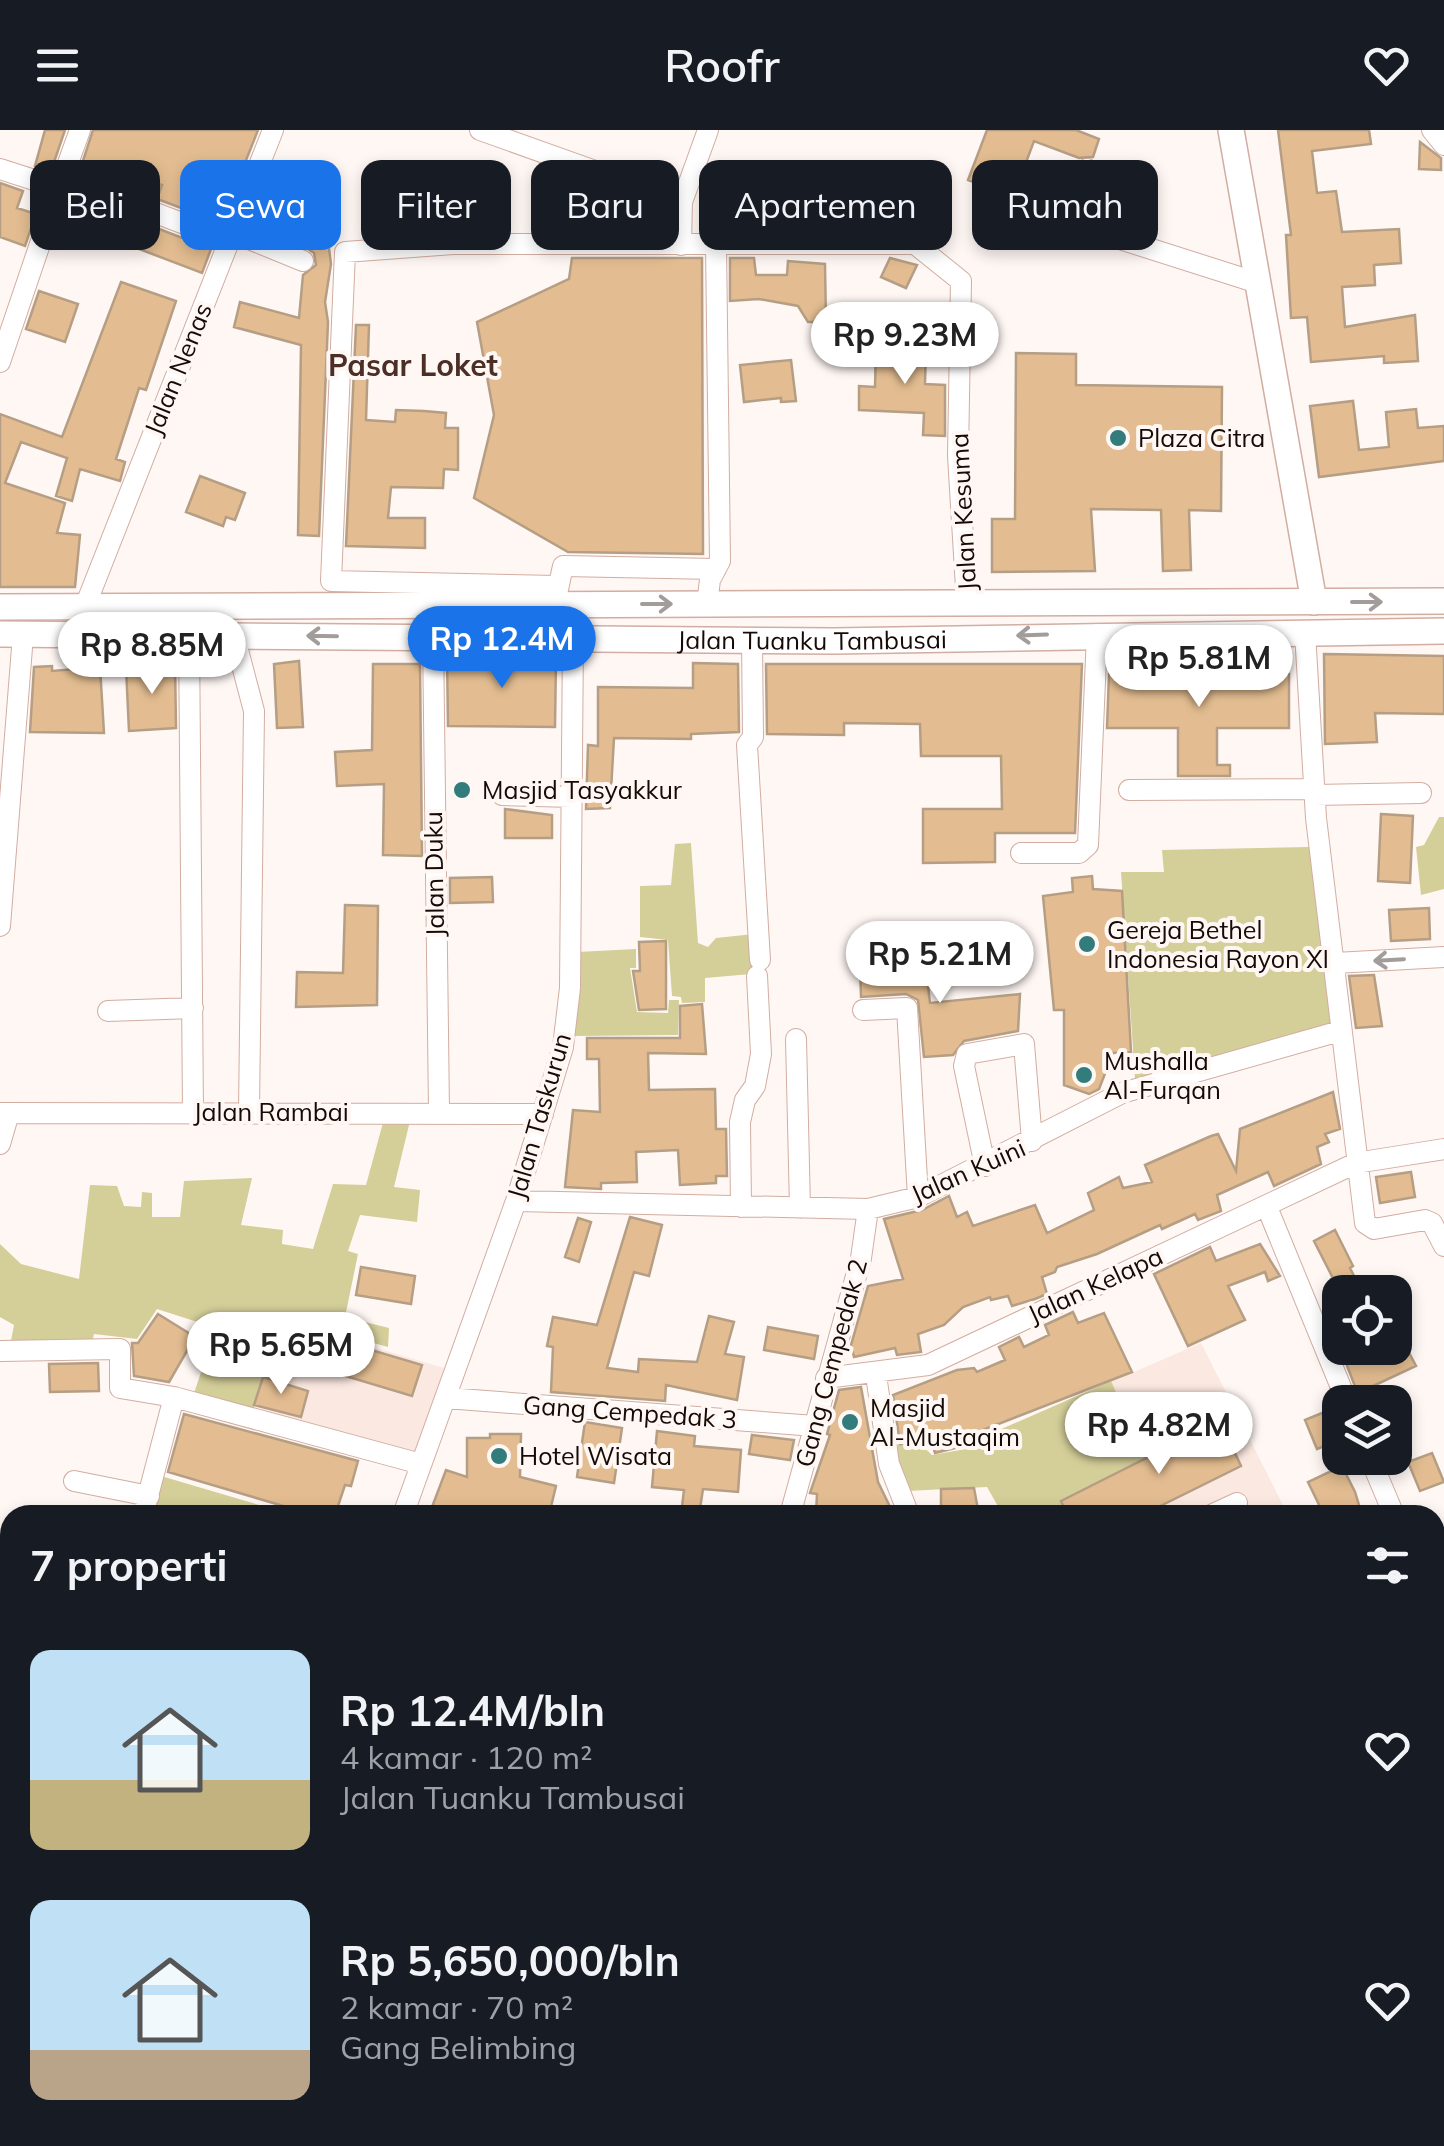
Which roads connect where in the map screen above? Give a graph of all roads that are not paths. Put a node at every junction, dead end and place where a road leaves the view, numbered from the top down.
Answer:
1 (80, 130) edge
2 (273, 130) edge
3 (708, 130) edge
4 (1231, 130) edge
5 (1432, 130) edge
6 (485, 131) edge
7 (1444, 144) edge
8 (69, 160) edge
9 (261, 160) edge
10 (0, 169) edge
11 (30, 176) edge
12 (682, 202) junction
13 (681, 245) junction
14 (699, 245) edge
15 (38, 250) edge
16 (225, 250) edge
17 (268, 250) edge
18 (716, 250) edge
19 (923, 250) edge
20 (1155, 250) edge
21 (303, 262) dead end
22 (1258, 283) junction
23 (0, 362) edge
24 (716, 570) junction
25 (329, 593) junction
26 (557, 595) junction
27 (1444, 601) edge
28 (1314, 602) junction
29 (707, 604) junction
30 (967, 604) junction
31 (0, 607) edge
32 (84, 609) junction
33 (1444, 631) edge
34 (1305, 632) junction
35 (11, 634) edge
36 (189, 634) junction
37 (1097, 634) junction
38 (234, 635) junction
39 (433, 637) junction
40 (573, 638) junction
41 (752, 640) junction
42 (1129, 790) dead end
43 (1314, 792) junction
44 (1420, 793) dead end
45 (502, 795) dead end
46 (572, 796) junction
47 (1022, 854) dead end
48 (0, 926) edge
49 (1444, 958) edge
50 (1335, 963) junction
51 (193, 1008) junction
52 (862, 1010) dead end
53 (108, 1011) dead end
54 (1340, 1032) junction
55 (796, 1040) dead end
56 (249, 1111) junction
57 (439, 1111) junction
58 (5, 1112) edge
59 (194, 1112) junction
60 (543, 1114) junction
61 (1032, 1142) junction
62 (0, 1144) edge
63 (1444, 1150) edge
64 (1356, 1162) junction
65 (984, 1166) junction
66 (918, 1197) junction
67 (516, 1201) junction
68 (741, 1207) junction
69 (800, 1208) junction
70 (1267, 1208) junction
71 (868, 1209) junction
72 (1444, 1246) edge
73 (0, 1351) edge
74 (876, 1375) junction
75 (826, 1378) junction
76 (1340, 1385) edge
77 (174, 1397) junction
78 (446, 1398) junction
79 (815, 1426) junction
80 (421, 1464) junction
81 (1377, 1475) edge
82 (74, 1481) dead end
83 (1237, 1503) dead end
84 (143, 1505) edge
85 (146, 1505) edge
86 (406, 1505) edge
87 (793, 1505) edge
88 (906, 1505) edge
89 (1233, 1505) edge
90 (1390, 1505) edge

1 - 8 street
2 - 9 street, Jalan Nenas
3 - 12 street
4 - 22 main road
5 - 7 street
6 - 12 street
10 - 11 street
12 - 13 street
13 - 14 street, Jalan Kesuma
13 - 25 street, Jalan Kesuma
15 - 23 street
16 - 32 street, Jalan Nenas
17 - 21 street
18 - 24 street
19 - 30 street, Jalan Kesuma
20 - 22 street
22 - 28 main road
24 - 26 street
24 - 29 street
25 - 26 main road, Jalan Tuanku Tambusai
25 - 32 main road, Jalan Tuanku Tambusai
26 -> 29 main road, Jalan Tuanku Tambusai
28 -> 27 main road, Jalan Tuanku Tambusai
28 - 30 main road, Jalan Tuanku Tambusai
29 - 30 main road, Jalan Tuanku Tambusai
31 - 32 main road, Jalan Tuanku Tambusai
33 - 34 main road, Jalan Tuanku Tambusai
34 - 37 main road, Jalan Tuanku Tambusai
34 - 43 street
35 - 36 main road, Jalan Tuanku Tambusai
35 - 48 street
36 - 38 main road, Jalan Tuanku Tambusai
36 - 51 street
37 -> 41 main road, Jalan Tuanku Tambusai
37 - 47 street
39 -> 38 main road, Jalan Tuanku Tambusai
38 - 56 street
39 - 40 main road, Jalan Tuanku Tambusai
39 - 57 street, Jalan Duku
40 - 41 main road, Jalan Tuanku Tambusai
40 - 46 street, Jalan Taskurun
41 - 68 street
42 - 43 street
43 - 44 street
43 - 50 street
45 - 46 street
46 - 60 street, Jalan Taskurun
49 -> 50 street
50 - 54 street
51 - 53 street
51 - 59 street
52 - 66 street
54 - 61 street, Jalan Kuini
54 - 64 street
55 - 69 street
56 - 57 street, Jalan Rambai
56 - 59 street, Jalan Rambai
57 - 60 street, Jalan Rambai
58 - 59 street, Jalan Rambai
58 - 62 street
60 - 67 street, Jalan Taskurun
61 - 65 street, Jalan Kuini
61 - 65 street
63 - 64 street, Jalan Kelapa
64 - 70 street, Jalan Kelapa
64 - 72 street
65 - 66 street, Jalan Kuini
66 - 71 street, Jalan Kuini
67 - 68 street, Jalan Kuini
67 - 78 street, Jalan Taskurun
68 - 69 street, Jalan Kuini
69 - 71 street, Jalan Kuini
70 - 74 street, Jalan Kelapa
70 - 76 street
71 - 75 street, Gang Cempedak 2
73 - 77 street
74 - 75 street, Jalan Kelapa
74 - 88 street
75 - 79 street, Gang Cempedak 2
77 - 80 street
77 - 85 street
78 - 79 street, Gang Cempedak 3
78 - 80 street, Jalan Taskurun
79 - 87 street, Gang Cempedak 2
80 - 86 street, Jalan Taskurun
81 - 90 street
82 - 84 street
83 - 89 street

